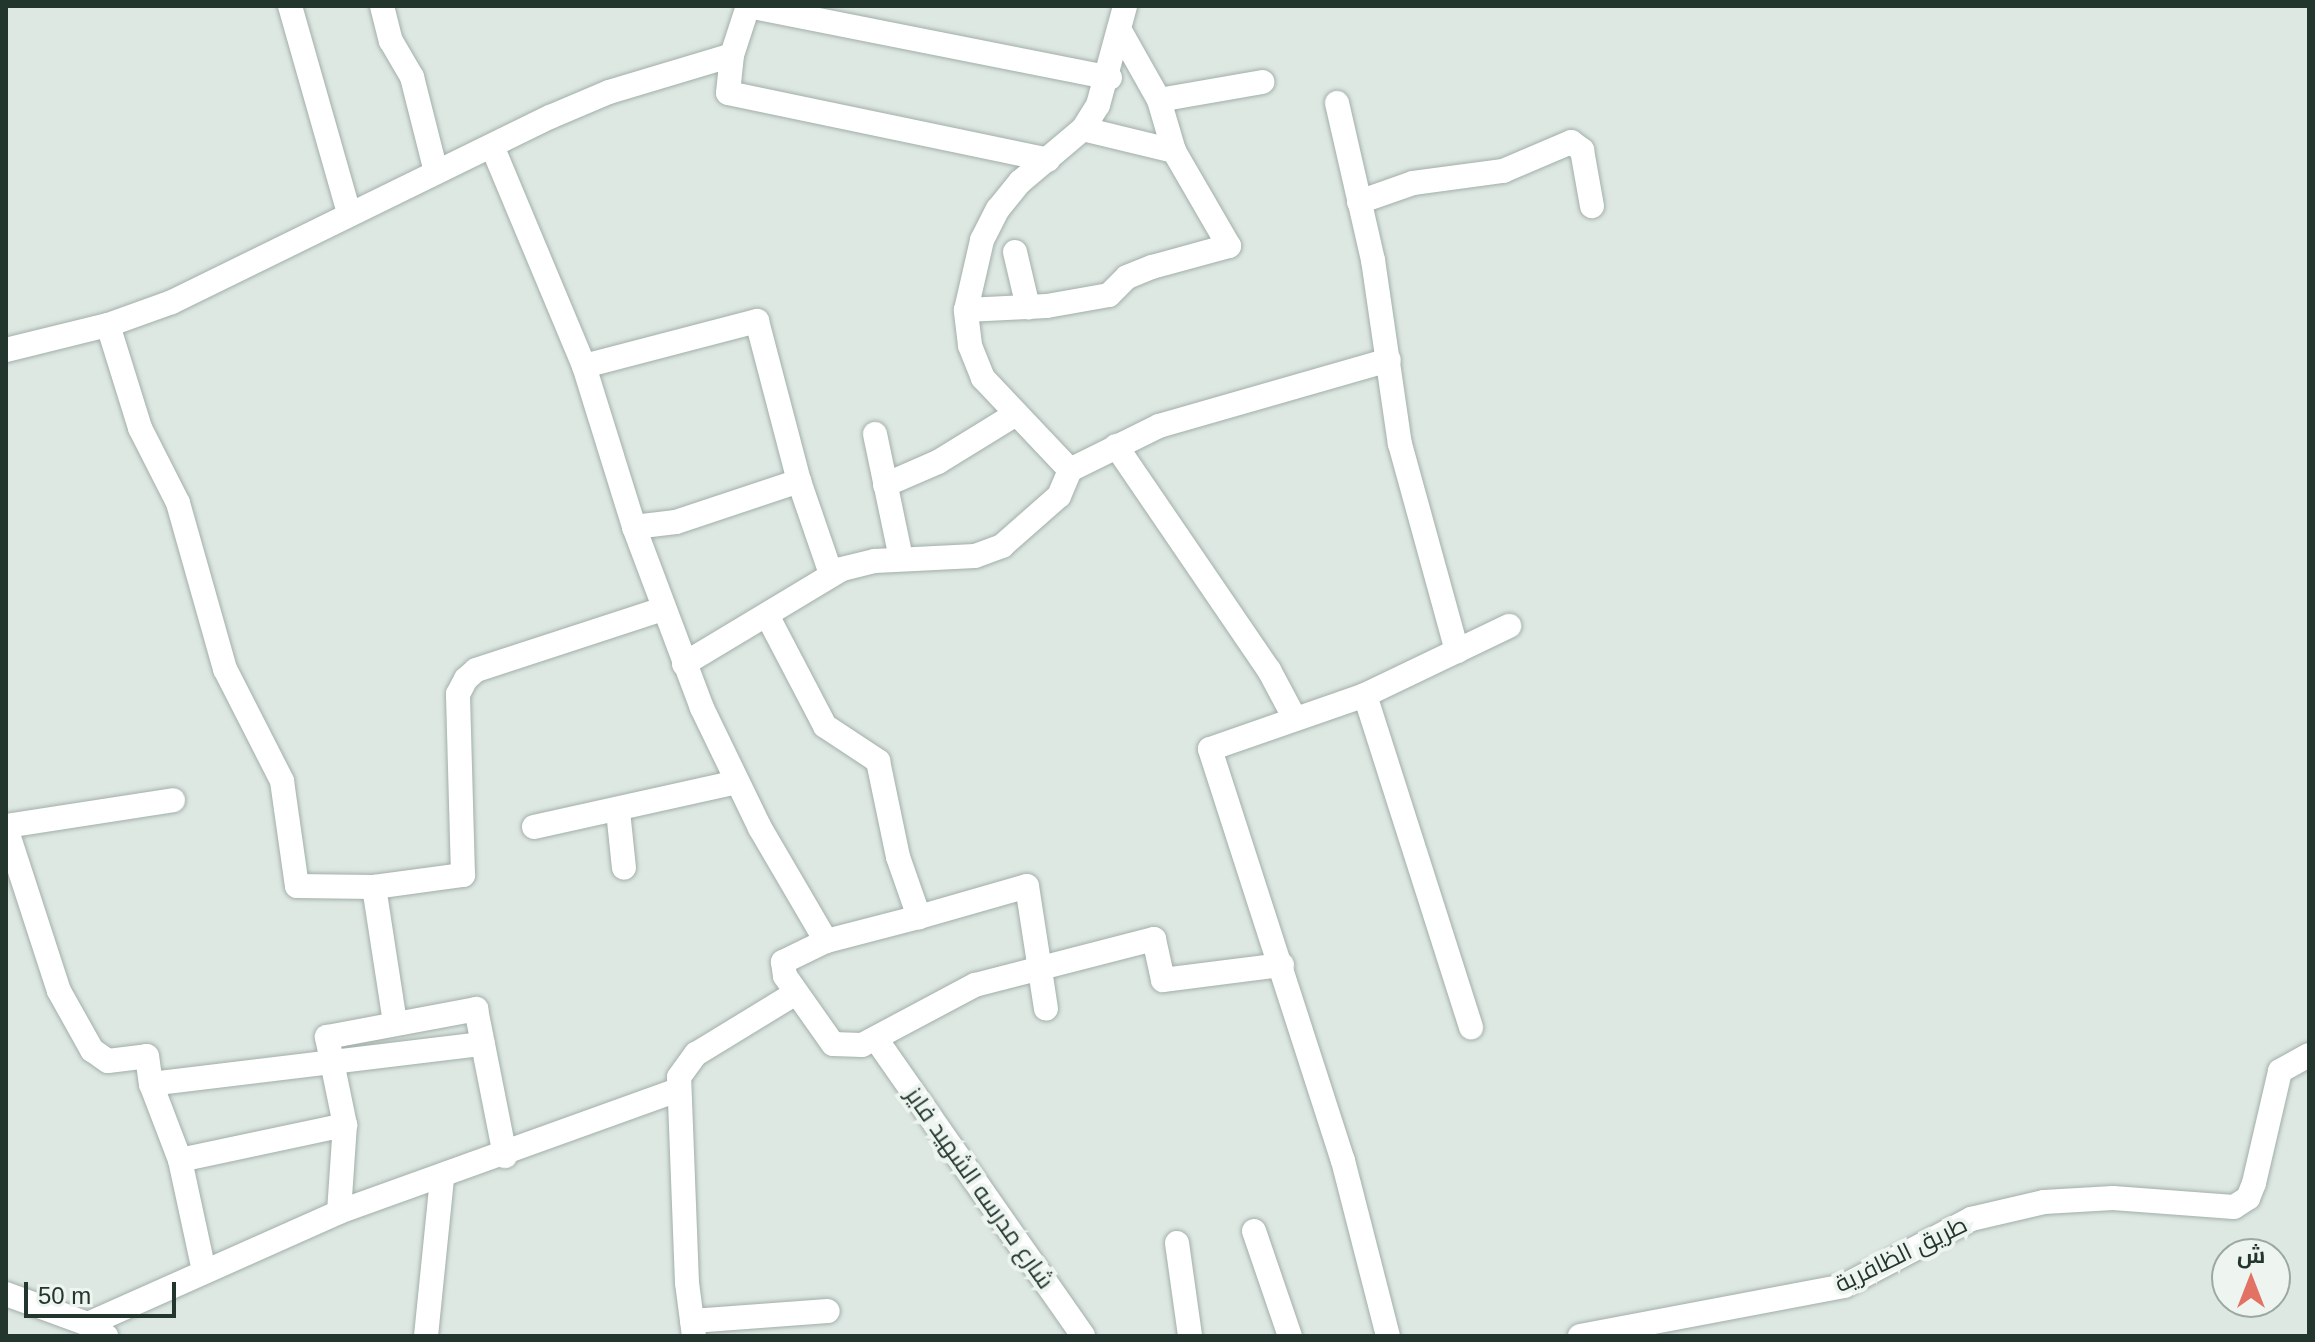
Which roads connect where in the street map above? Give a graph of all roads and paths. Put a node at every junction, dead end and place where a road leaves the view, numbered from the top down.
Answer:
1 (290, 6) edge
2 (382, 6) edge
3 (748, 6) edge
4 (1122, 17) edge
5 (732, 55) junction
6 (1110, 78) junction
7 (1262, 82) dead end
8 (1159, 100) junction
9 (1337, 103) dead end
10 (1083, 129) junction
11 (492, 146) junction
12 (1174, 151) junction
13 (1048, 160) junction
14 (436, 172) junction
15 (1359, 202) junction
16 (1592, 206) dead end
17 (349, 213) junction
18 (1015, 252) dead end
19 (1028, 307) junction
20 (966, 310) junction
21 (108, 325) junction
22 (6, 350) edge
23 (1389, 360) junction
24 (584, 366) junction
25 (1016, 414) junction
26 (875, 434) dead end
27 (1116, 446) junction
28 (1070, 470) junction
29 (799, 481) junction
30 (885, 485) junction
31 (634, 527) junction
32 (901, 558) junction
33 (831, 574) junction
34 (663, 609) junction
35 (768, 617) junction
36 (1509, 626) dead end
37 (1457, 651) junction
38 (684, 664) junction
39 (1365, 695) junction
40 (1294, 717) junction
41 (737, 782) junction
42 (173, 800) dead end
43 (618, 811) junction
44 (6, 827) edge
45 (534, 827) dead end
46 (624, 868) dead end
47 (374, 887) junction
48 (919, 917) junction
49 (826, 941) junction
50 (1282, 965) junction
51 (1040, 969) junction
52 (796, 993) junction
53 (1046, 1009) dead end
54 (395, 1022) junction
55 (1471, 1027) dead end
56 (876, 1039) junction
57 (483, 1044) junction
58 (2309, 1055) edge
59 (333, 1060) junction
60 (151, 1084) junction
61 (677, 1090) junction
62 (345, 1125) junction
63 (505, 1156) junction
64 (180, 1160) junction
65 (442, 1179) junction
66 (339, 1212) junction
67 (1254, 1231) dead end
68 (1177, 1243) dead end
69 (204, 1271) junction
70 (6, 1294) edge
71 (828, 1311) dead end
72 (693, 1328) edge
73 (97, 1330) edge
74 (426, 1336) edge
75 (1083, 1336) edge
76 (1190, 1336) edge
77 (1290, 1336) edge
78 (1388, 1336) edge
79 (1580, 1336) edge

1 - 17 street
2 - 14 street
3 - 5 street
3 - 6 street
4 - 6 street
4 - 8 street
5 - 11 street
5 - 13 street
6 - 10 street
7 - 8 street
8 - 12 street
9 - 15 street
10 - 12 street
10 - 13 street
11 - 14 street
11 - 24 street
12 - 19 street
13 - 20 street
14 - 17 street
15 - 16 street
15 - 23 street
17 - 21 street
18 - 19 street
19 - 20 street
20 - 25 street
21 - 22 street
21 - 47 street
23 - 27 street
23 - 37 street
24 - 29 street
24 - 31 street
25 - 28 street
25 - 30 street
26 - 30 street
27 - 28 street
27 - 40 street
28 - 32 street
29 - 31 street
29 - 33 street
30 - 32 street
31 - 34 street
32 - 33 street
33 - 35 street
34 - 38 street
34 - 47 street
35 - 38 street
35 - 48 street
36 - 37 street
37 - 39 street
38 - 41 street
39 - 40 street
39 - 55 street
40 - 50 street
41 - 43 street
41 - 49 street
42 - 44 street
43 - 45 street
43 - 46 street
44 - 60 street
47 - 54 street
48 - 49 street
48 - 51 street
49 - 52 street
50 - 51 street
50 - 78 street
51 - 53 street
51 - 56 street
52 - 56 street
52 - 61 street
54 - 57 street
54 - 59 street
56 - 75 street, شارع مدرسه الشهيد فايز
57 - 59 street
57 - 63 street
58 - 79 street, طريق الظافرية
59 - 60 street
59 - 62 street
60 - 64 street
61 - 63 street
61 - 72 street
62 - 64 street
62 - 66 street
63 - 65 street
64 - 69 street
65 - 66 street
65 - 74 street
66 - 69 street
67 - 77 street
68 - 76 street
69 - 73 street
70 - 73 street
71 - 72 street

